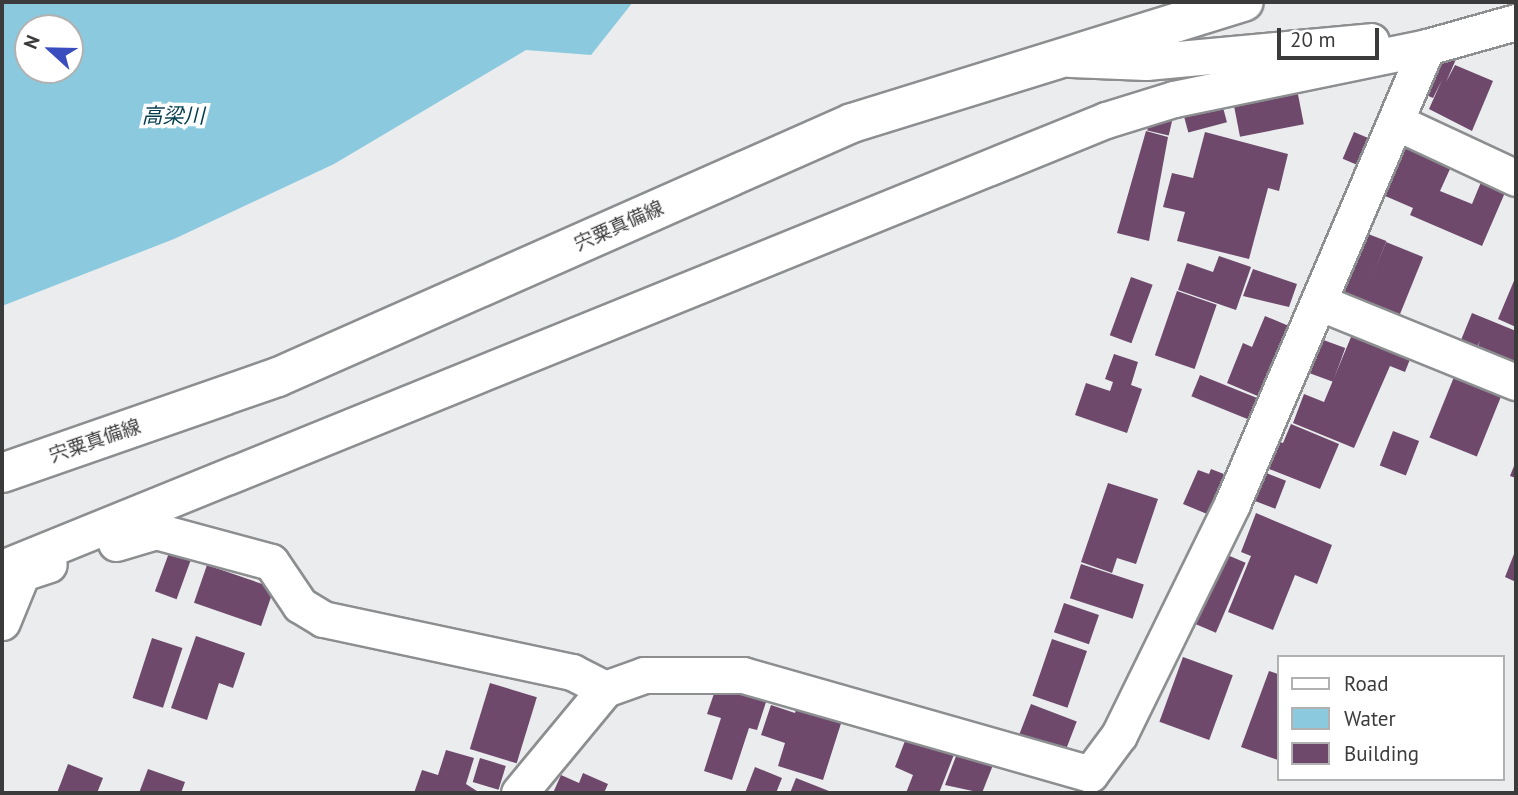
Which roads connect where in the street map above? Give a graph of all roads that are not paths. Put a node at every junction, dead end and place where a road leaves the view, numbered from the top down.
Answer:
1 (1244, 2) edge
2 (1516, 22) edge
3 (1427, 47) junction
4 (1050, 58) junction
5 (1395, 122) junction
6 (1516, 178) edge
7 (1321, 303) junction
8 (1516, 382) edge
9 (2, 473) edge
10 (2, 568) edge
11 (2, 622) edge
12 (605, 690) junction
13 (1092, 784) edge
14 (519, 793) edge

1 - 4 main road, 宍粟真備線
2 - 3 street
3 - 4 street
3 - 5 street
3 - 10 street
4 - 9 main road, 宍粟真備線
5 - 6 street
5 - 7 street
7 - 8 street
7 - 13 street
11 - 12 street
12 - 13 street
12 - 14 street

